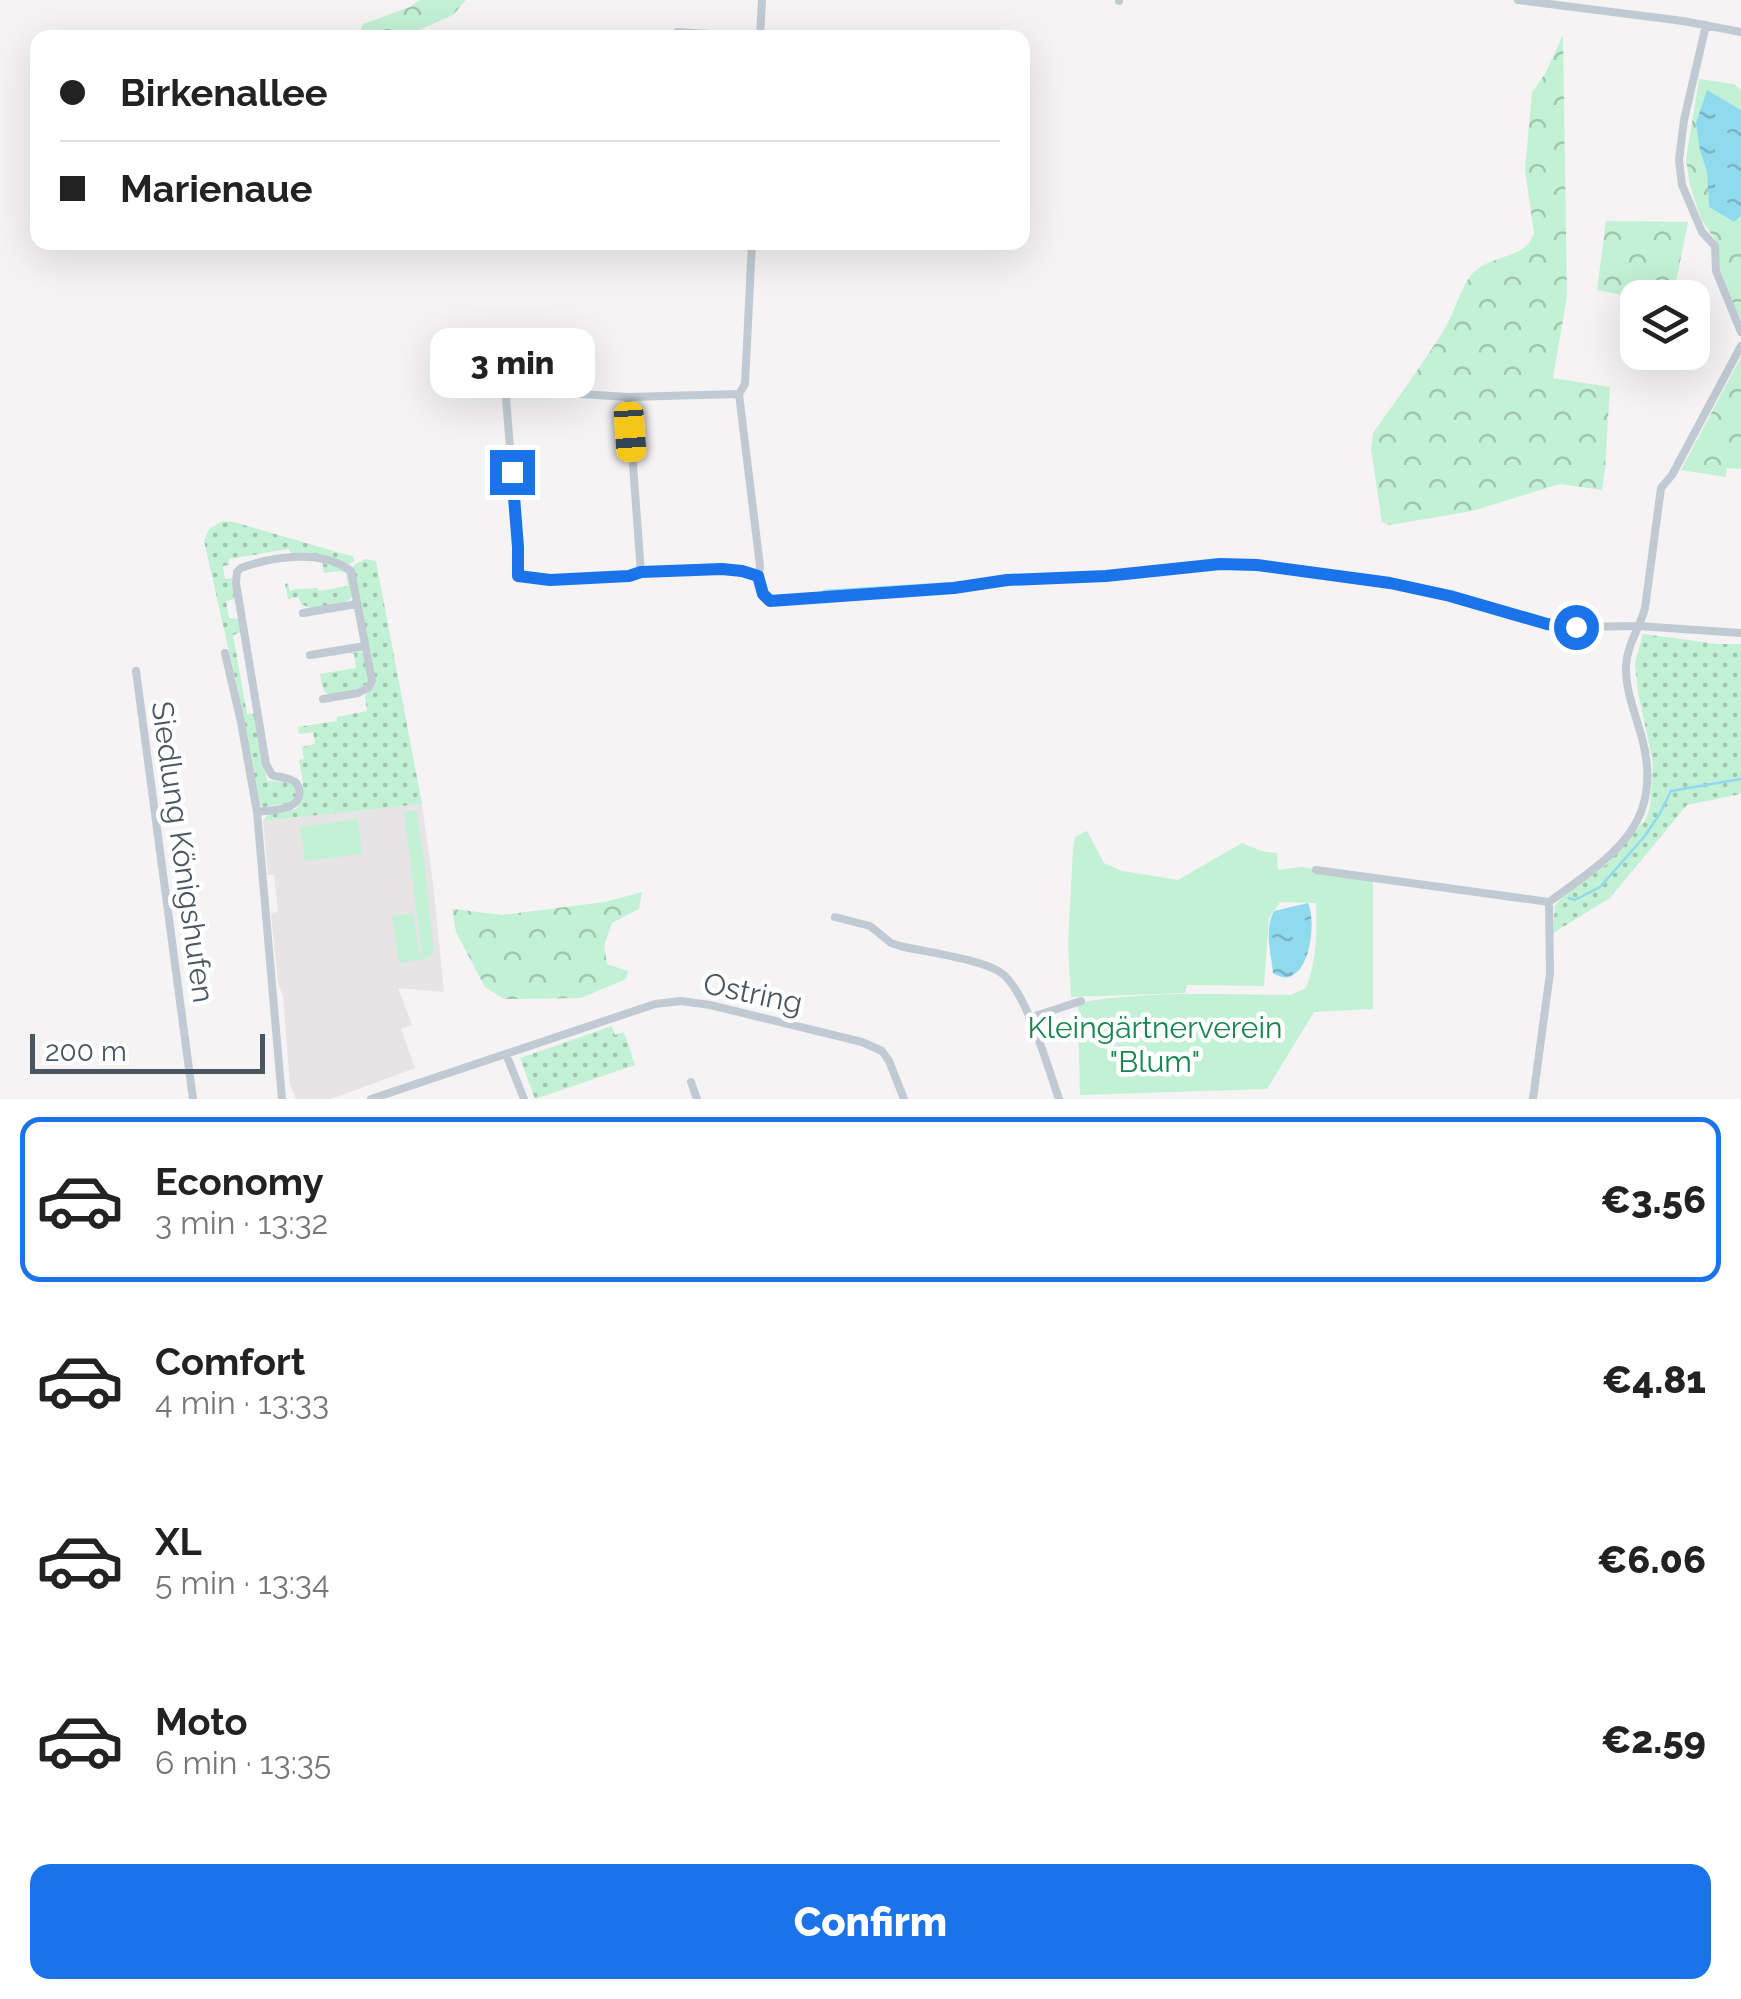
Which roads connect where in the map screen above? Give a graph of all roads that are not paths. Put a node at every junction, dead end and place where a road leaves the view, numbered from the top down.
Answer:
1 (762, 0) edge
2 (1518, 0) edge
3 (1706, 25) junction
4 (760, 30) edge
5 (1741, 32) edge
6 (752, 250) edge
7 (1741, 332) edge
8 (1741, 346) edge
9 (739, 394) junction
10 (628, 397) junction
11 (641, 572) junction
12 (758, 576) junction
13 (357, 604) junction
14 (303, 613) dead end
15 (1638, 626) junction
16 (1741, 633) edge
17 (365, 646) junction
18 (226, 653) dead end
19 (310, 654) dead end
20 (136, 670) dead end
21 (323, 699) dead end
22 (257, 812) junction
23 (1316, 870) dead end
24 (1549, 902) junction
25 (835, 917) dead end
26 (1081, 1002) dead end
27 (1029, 1018) junction
28 (506, 1054) junction
29 (691, 1082) dead end
30 (193, 1099) edge
31 (282, 1099) edge
32 (371, 1099) edge
33 (524, 1099) edge
34 (697, 1099) edge
35 (904, 1099) edge
36 (1059, 1099) edge
37 (1532, 1099) edge

1 - 4 street
2 - 3 street
3 - 5 street
3 - 7 street
6 - 9 street
8 - 15 street
9 - 10 street
9 - 12 street
10 - 11 street
10 - 11 street
11 - 12 street
12 - 15 street
13 - 14 street
13 - 17 street
13 - 22 street
15 - 16 street
15 - 24 street
17 - 19 street
17 - 21 street
18 - 22 street
20 - 30 street, Siedlung Königshufen
22 - 31 street
23 - 24 street
24 - 37 street
25 - 27 street
26 - 27 street
27 - 36 street
28 - 32 street, Ostring
28 - 33 street
28 - 35 street, Ostring
29 - 34 street

